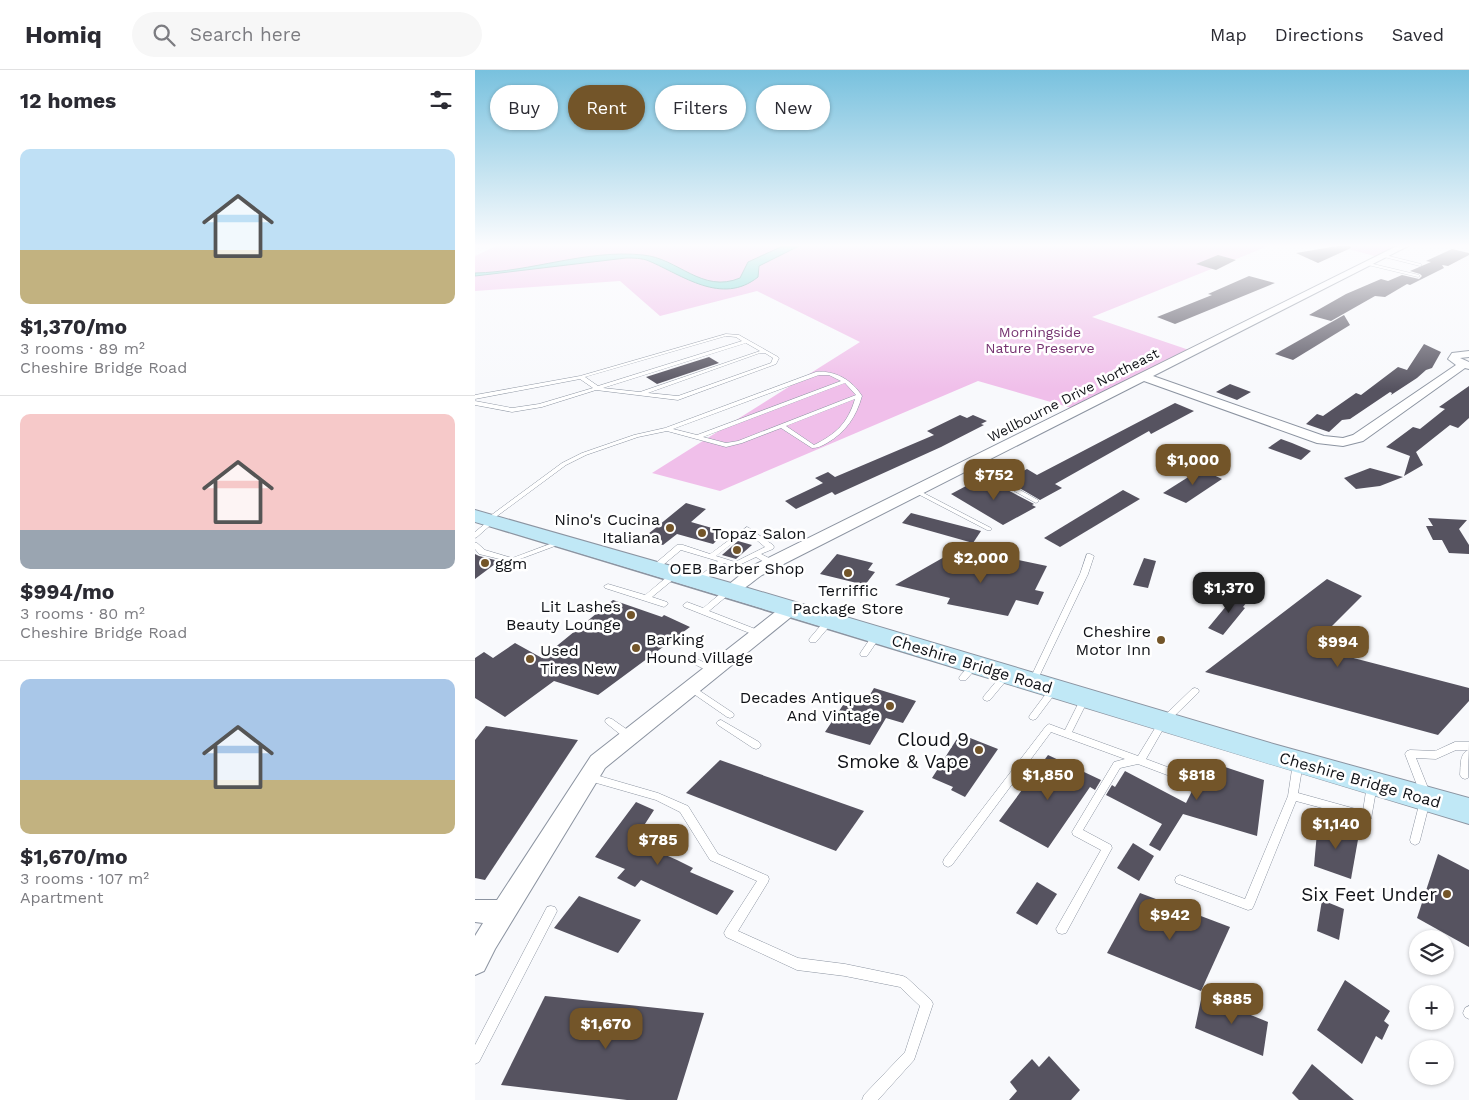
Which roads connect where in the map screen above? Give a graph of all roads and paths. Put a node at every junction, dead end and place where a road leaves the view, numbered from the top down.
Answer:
1 (1310, 293) edge
2 (747, 341) junction
3 (766, 352) junction
4 (1467, 362) edge
5 (1143, 376) junction
6 (581, 377) junction
7 (845, 381) junction
8 (598, 390) junction
9 (640, 394) junction
10 (859, 396) junction
11 (475, 397) edge
12 (475, 403) edge
13 (781, 426) junction
14 (667, 429) junction
15 (697, 437) junction
16 (970, 464) junction
17 (916, 490) junction
18 (1036, 501) dead end
19 (481, 522) edge
20 (989, 529) dead end
21 (564, 541) junction
22 (475, 545) edge
23 (756, 554) junction
24 (1090, 556) dead end
25 (710, 557) junction
26 (723, 560) junction
27 (772, 564) junction
28 (654, 568) junction
29 (676, 574) junction
30 (699, 581) junction
31 (608, 586) dead end
32 (730, 590) junction
33 (647, 598) junction
34 (664, 604) dead end
35 (687, 605) dead end
36 (791, 609) junction
37 (703, 612) junction
38 (760, 634) junction
39 (695, 661) dead end
40 (713, 670) junction
41 (1007, 674) junction
42 (1043, 685) junction
43 (691, 688) junction
44 (1195, 691) dead end
45 (987, 698) dead end
46 (1085, 698) junction
47 (729, 715) dead end
48 (1033, 718) dead end
49 (609, 721) dead end
50 (1163, 722) junction
51 (721, 723) dead end
52 (1067, 734) junction
53 (629, 736) junction
54 (756, 745) dead end
55 (1469, 746) edge
56 (1469, 753) edge
57 (1141, 760) junction
58 (1298, 762) junction
59 (1465, 775) dead end
60 (589, 777) junction
61 (1183, 777) dead end
62 (1372, 784) junction
63 (1293, 796) junction
64 (1427, 799) junction
65 (1469, 810) edge
66 (1415, 840) dead end
67 (948, 862) dead end
68 (1179, 880) dead end
69 (475, 911) edge
70 (551, 911) dead end
71 (504, 912) junction
72 (1062, 929) dead end
73 (475, 962) edge
74 (475, 1058) edge
75 (869, 1100) edge

1 - 5 street, Wellbourne Drive Northeast
2 - 3 lane
2 - 6 lane
2 - 8 lane
3 - 9 lane
3 - 9 lane
4 - 5 street
5 - 16 street, Wellbourne Drive Northeast
6 - 8 lane
6 - 11 lane
7 - 10 lane
7 - 14 lane
7 - 15 lane
8 - 9 lane
8 - 12 lane
10 - 13 lane
10 - 13 lane
13 - 15 lane
14 - 15 lane
14 - 19 lane
16 - 17 street, Wellbourne Drive Northeast
16 - 18 lane
17 - 20 lane
17 - 27 street, Wellbourne Drive Northeast
19 - 21 main road, Cheshire Bridge Road
21 - 22 lane
21 - 28 main road, Cheshire Bridge Road
23 - 25 lane
23 - 26 lane
23 - 27 lane
24 - 42 lane
25 - 26 lane
25 - 28 lane
26 - 30 lane
27 - 32 street, Wellbourne Drive Northeast
28 - 29 main road, Cheshire Bridge Road
29 - 30 main road, Cheshire Bridge Road
29 - 33 lane
30 - 32 main road, Cheshire Bridge Road
31 - 33 lane
32 - 36 main road, Cheshire Bridge Road
32 - 37 lane
33 - 34 lane
35 - 37 lane
36 - 38 street
36 - 41 main road, Cheshire Bridge Road
37 - 38 lane
38 - 40 street
39 - 40 lane
40 - 43 street
41 - 42 main road, Cheshire Bridge Road
41 - 45 lane
42 - 46 main road, Cheshire Bridge Road
42 - 48 lane
43 - 47 lane
43 - 53 street
44 - 50 lane
46 - 50 main road, Cheshire Bridge Road
46 - 52 lane
49 - 53 lane
50 - 57 lane
50 - 58 main road, Cheshire Bridge Road
51 - 54 lane
52 - 57 lane
52 - 67 lane
53 - 60 street
55 - 64 lane
56 - 59 lane
57 - 61 lane
57 - 72 lane
58 - 62 main road, Cheshire Bridge Road
58 - 63 lane
60 - 71 street
60 - 75 lane
62 - 63 lane
62 - 64 main road, Cheshire Bridge Road
63 - 68 lane
64 - 65 main road, Cheshire Bridge Road
64 - 66 lane
69 - 71 street
70 - 74 lane
71 - 73 street

